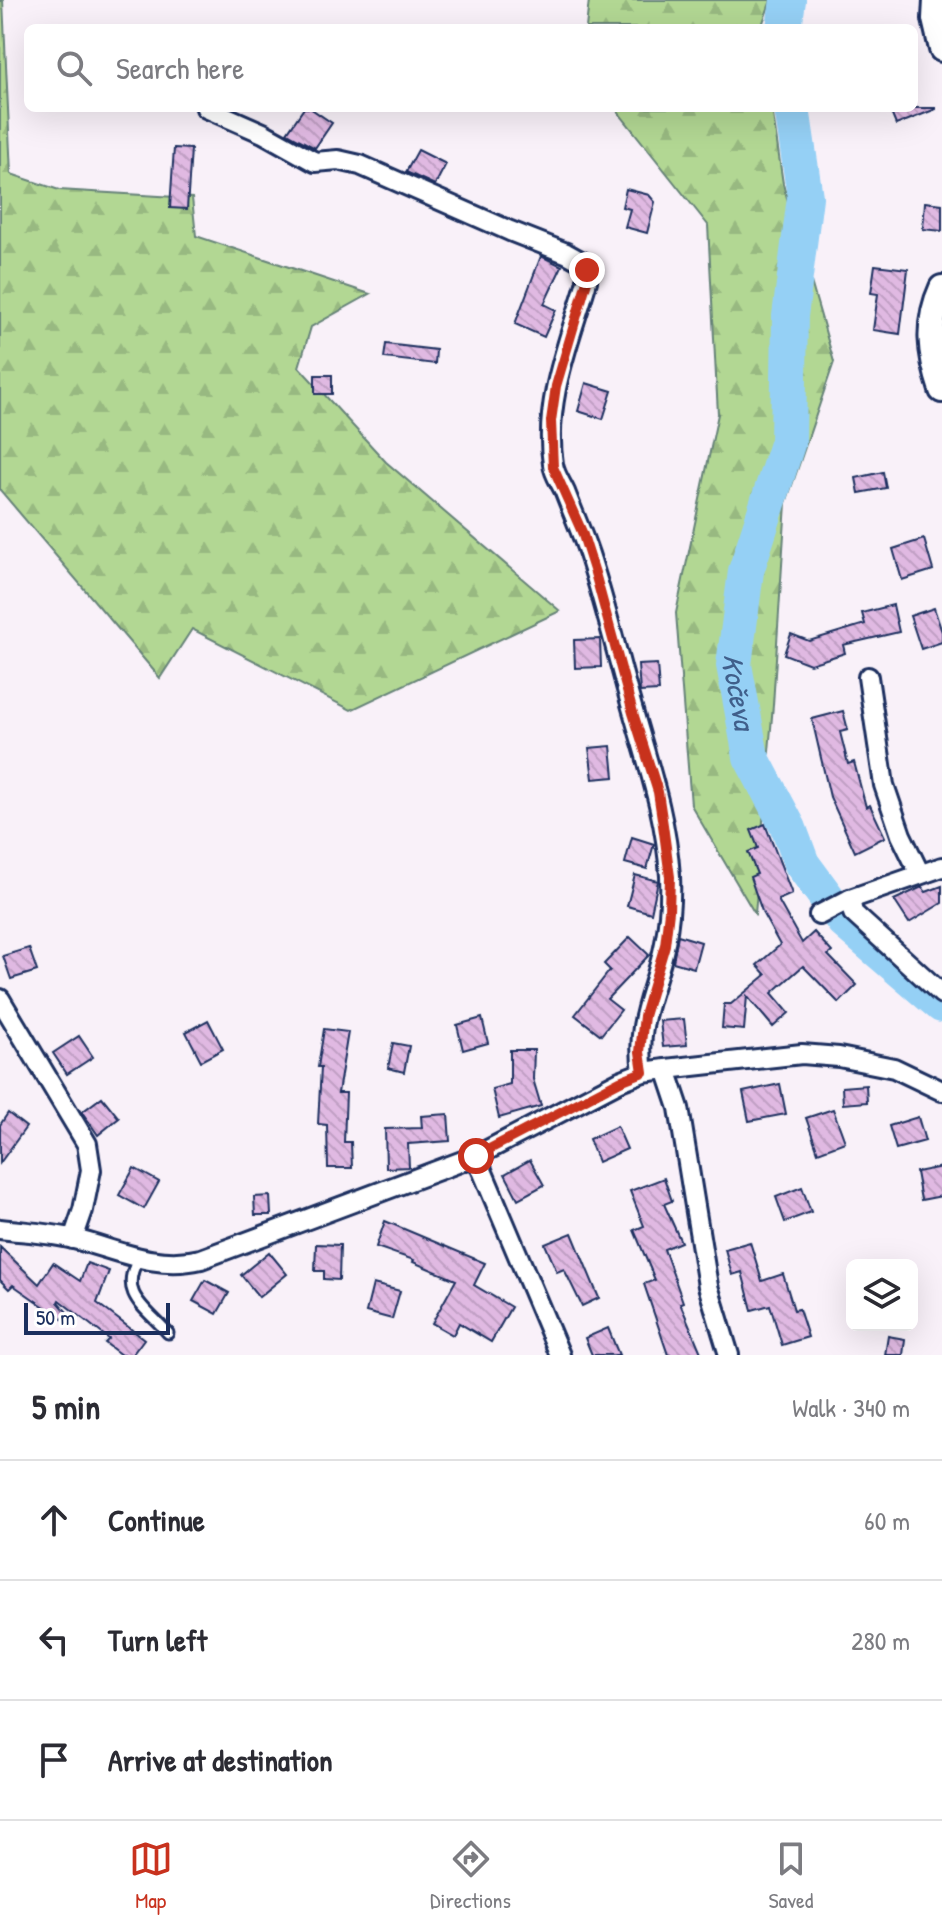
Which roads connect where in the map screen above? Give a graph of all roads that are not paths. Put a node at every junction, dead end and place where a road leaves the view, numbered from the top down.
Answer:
1 (936, 0) edge
2 (942, 49) edge
3 (215, 112) edge
4 (942, 288) edge
5 (942, 390) edge
6 (868, 677) dead end
7 (942, 867) edge
8 (920, 874) junction
9 (847, 901) junction
10 (821, 914) dead end
11 (942, 994) edge
12 (0, 999) edge
13 (666, 1069) junction
14 (643, 1072) junction
15 (942, 1091) edge
16 (476, 1156) junction
17 (0, 1229) edge
18 (73, 1239) junction
19 (138, 1260) junction
20 (168, 1333) dead end
21 (560, 1355) edge
22 (729, 1355) edge

1 - 2 main road
3 - 14 street
4 - 5 main road
6 - 8 street
7 - 8 street
8 - 9 street
9 - 10 street
9 - 11 street
12 - 18 street
13 - 14 street
13 - 15 street
13 - 22 street
14 - 16 street
16 - 19 street
16 - 21 street
17 - 18 street
18 - 19 street
19 - 20 lane

